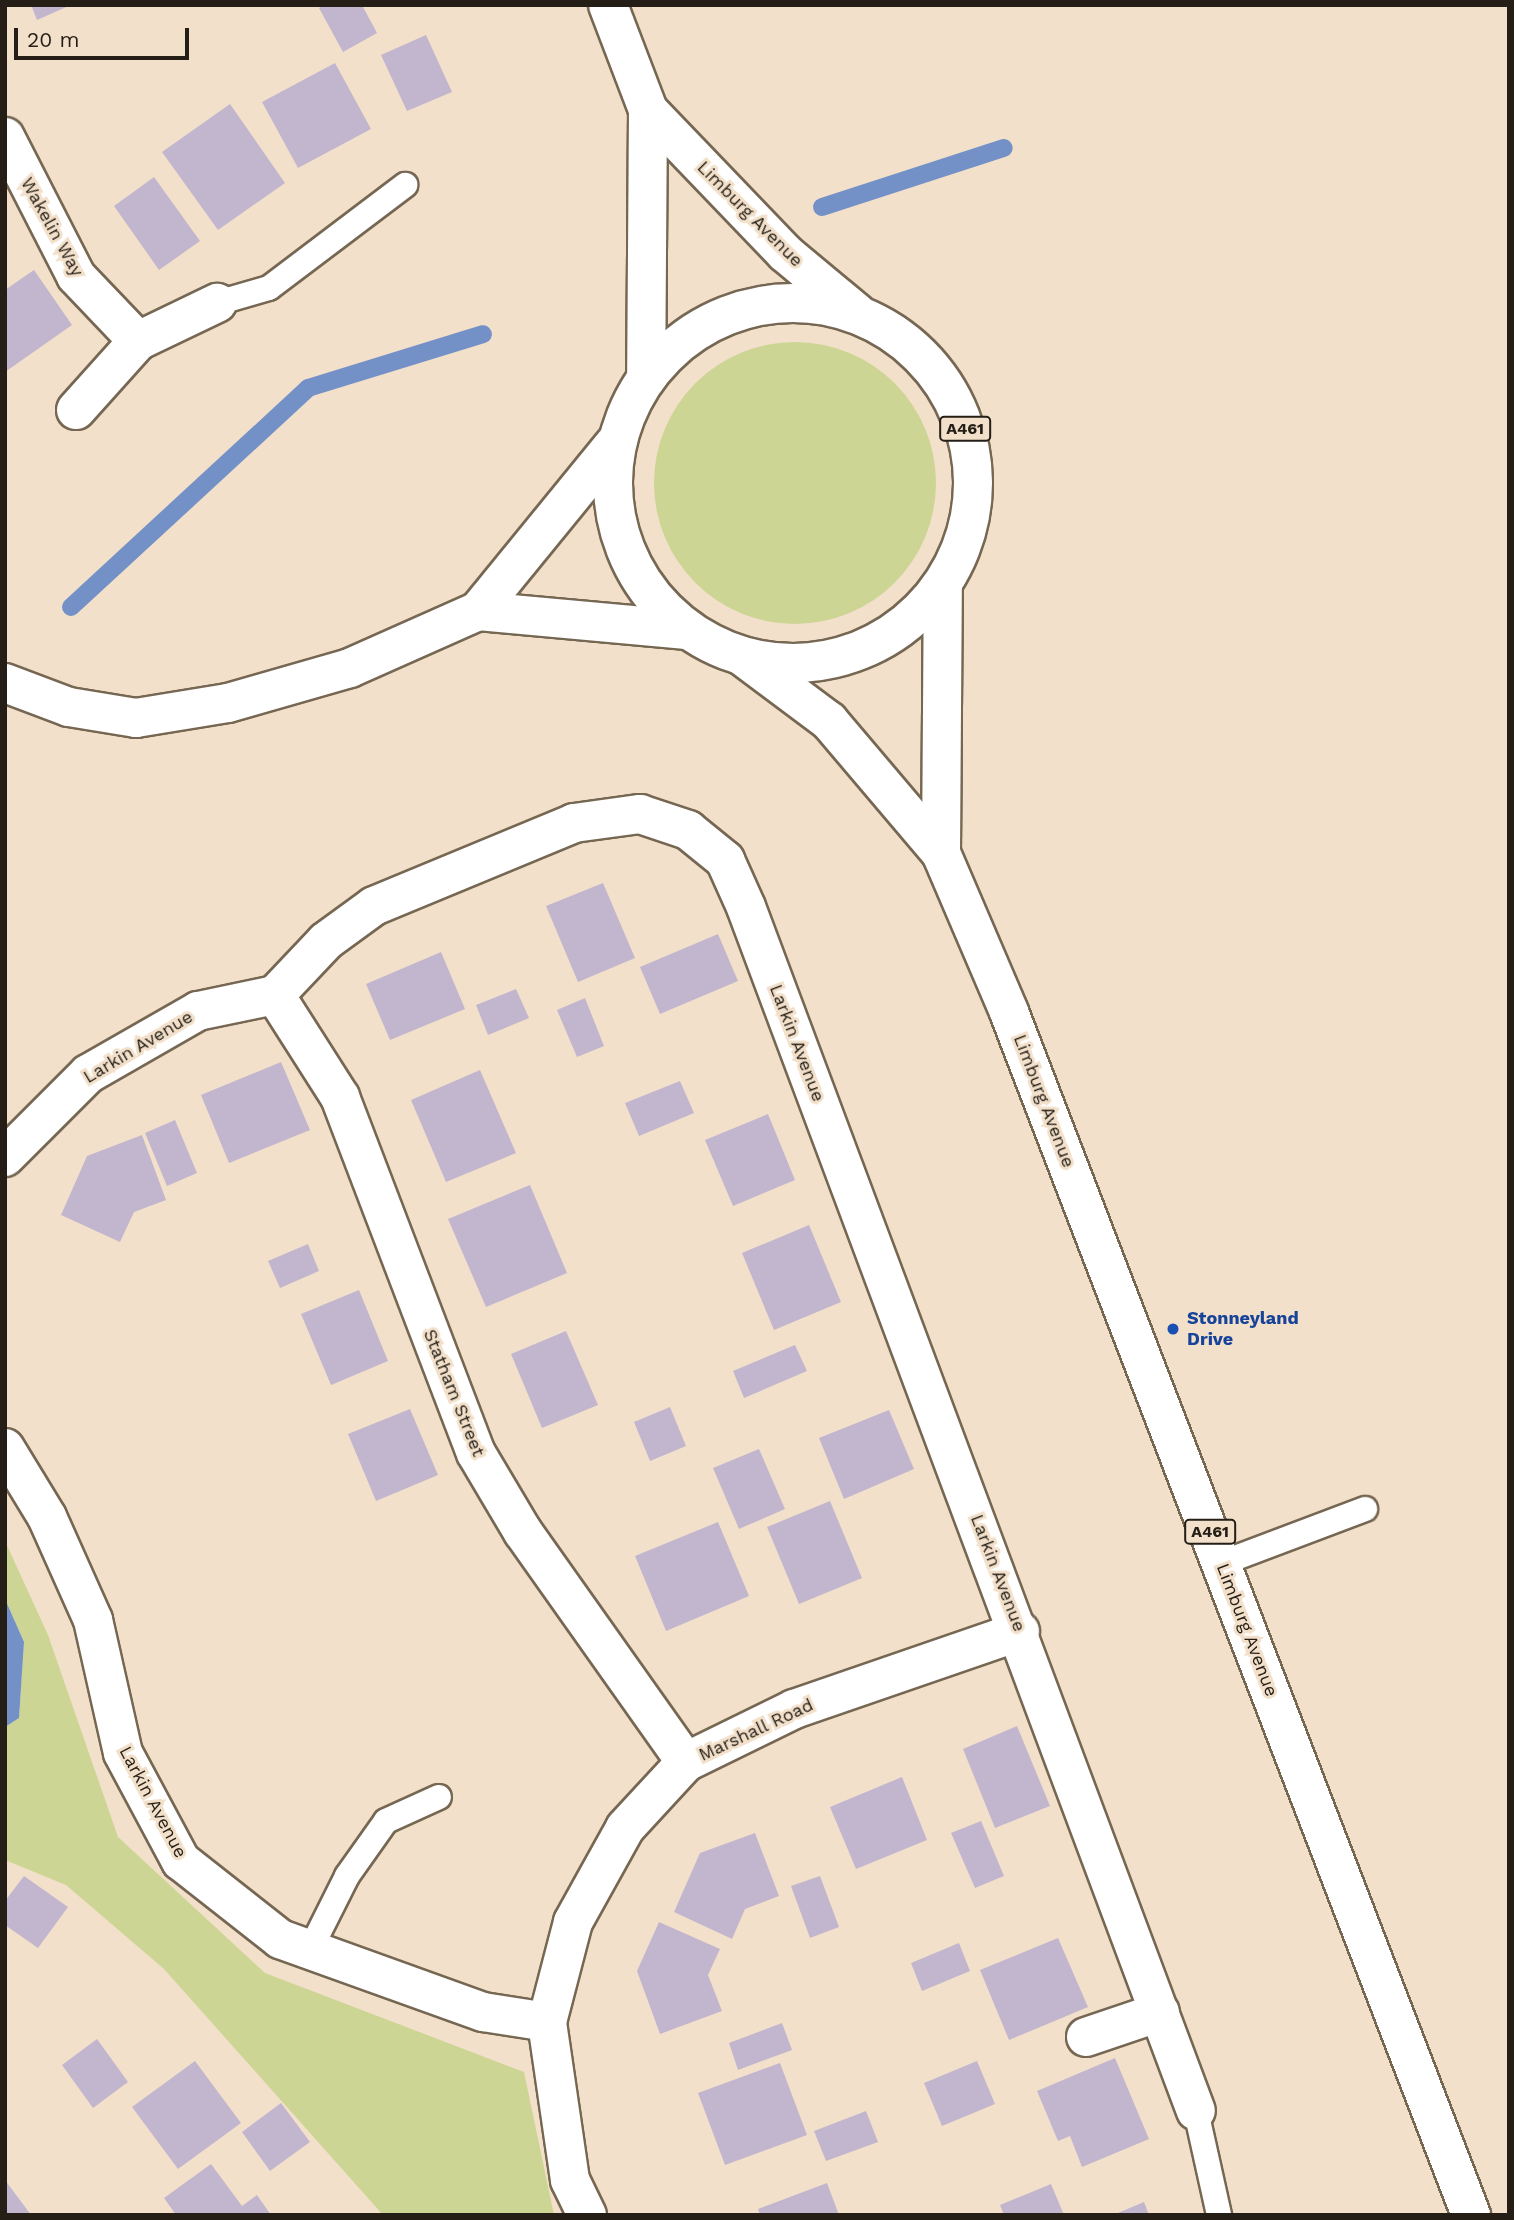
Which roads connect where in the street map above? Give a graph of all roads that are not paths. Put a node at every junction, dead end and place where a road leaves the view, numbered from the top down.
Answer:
1 (608, 5) edge
2 (648, 110) junction
3 (5, 137) edge
4 (405, 185) dead end
5 (217, 303) joint
6 (858, 314) junction
7 (138, 341) junction
8 (646, 378) junction
9 (76, 410) dead end
10 (614, 444) junction
11 (943, 584) junction
12 (478, 611) junction
13 (687, 630) junction
14 (742, 656) junction
15 (5, 683) edge
16 (941, 853) junction
17 (275, 995) junction
18 (5, 1157) edge
19 (5, 1448) edge
20 (1365, 1509) dead end
21 (1222, 1563) junction
22 (1020, 1631) junction
23 (686, 1762) junction
24 (439, 1797) dead end
25 (310, 1950) junction
26 (1160, 2012) junction
27 (547, 2022) junction
28 (1086, 2038) dead end
29 (1196, 2111) joint
30 (587, 2215) edge
31 (1219, 2215) edge
32 (1471, 2215) edge

1 - 2 street, Limburg Avenue / A461
2 - 6 street, Limburg Avenue / A461
2 - 8 street, Limburg Avenue / A461
3 - 7 street, Wakelin Way
4 - 5 lane
5 - 7 street
6 - 8 street, A461
6 - 11 street, A461
7 - 9 street
8 - 10 street, A461
10 - 12 street
10 - 13 street, A461
11 - 14 street, A461
11 - 16 street, Limburg Avenue / A461
12 - 13 street
12 - 15 street
13 - 14 street, A461
14 - 16 street, Limburg Avenue / A461
16 - 21 street, Limburg Avenue / A461
17 - 18 street, Larkin Avenue
17 - 22 street, Larkin Avenue
17 - 23 street, Statham Street
19 - 25 street, Larkin Avenue
20 - 21 lane
21 - 32 street, Limburg Avenue / A461
22 - 23 street, Marshall Road
22 - 26 street, Larkin Avenue
23 - 27 street, Marshall Road
24 - 25 lane
25 - 27 street, Larkin Avenue
26 - 28 street
26 - 29 street, Larkin Avenue
27 - 30 street, Marshall Road
29 - 31 lane

